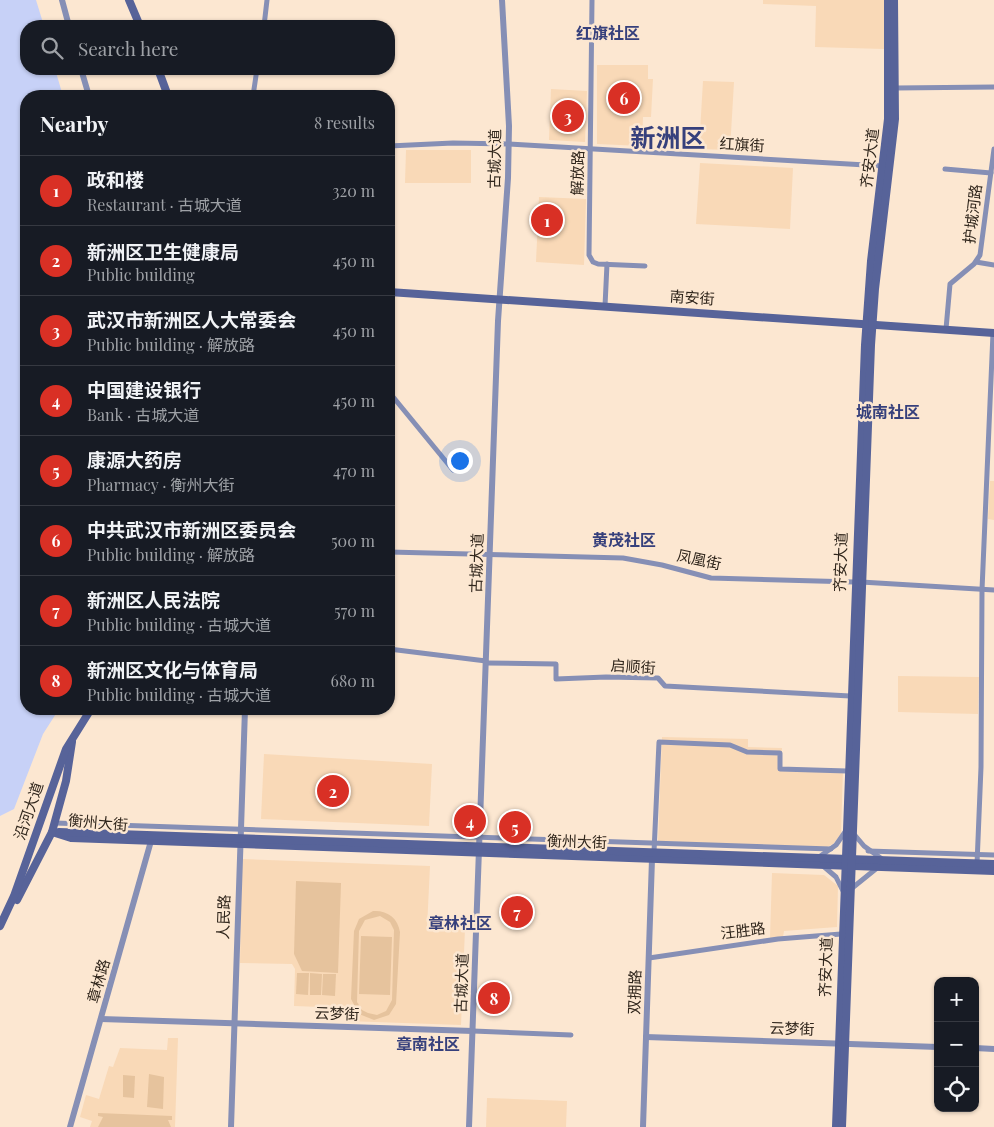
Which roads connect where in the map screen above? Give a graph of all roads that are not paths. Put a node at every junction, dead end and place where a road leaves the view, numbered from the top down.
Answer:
1 (62, 0) edge
2 (129, 0) edge
3 (268, 0) edge
4 (502, 0) edge
5 (592, 0) edge
6 (888, 0) edge
7 (894, 0) edge
8 (67, 20) edge
9 (137, 20) edge
10 (265, 20) edge
11 (83, 75) edge
12 (160, 75) edge
13 (256, 75) edge
14 (994, 87) edge
15 (896, 88) junction
16 (87, 90) edge
17 (166, 90) edge
18 (254, 90) edge
19 (508, 144) junction
20 (395, 146) edge
21 (592, 149) junction
22 (994, 149) edge
23 (883, 166) junction
24 (945, 170) dead end
25 (991, 173) junction
26 (976, 262) junction
27 (607, 264) junction
28 (645, 266) dead end
29 (994, 266) edge
30 (395, 292) edge
31 (500, 299) junction
32 (605, 306) junction
33 (869, 324) junction
34 (946, 329) junction
35 (993, 333) edge
36 (395, 399) edge
37 (453, 470) dead end
38 (395, 552) edge
39 (489, 556) junction
40 (858, 582) junction
41 (982, 590) junction
42 (994, 590) edge
43 (395, 650) edge
44 (486, 662) junction
45 (850, 696) junction
46 (86, 715) edge
47 (245, 715) edge
48 (72, 738) junction
49 (847, 771) junction
50 (55, 823) junction
51 (239, 829) junction
52 (848, 831) junction
53 (52, 832) junction
54 (480, 837) junction
55 (151, 841) junction
56 (239, 841) junction
57 (655, 843) junction
58 (479, 849) junction
59 (832, 849) junction
60 (868, 851) junction
61 (653, 855) junction
62 (978, 855) junction
63 (994, 855) edge
64 (816, 858) junction
65 (847, 862) junction
66 (882, 864) junction
67 (977, 864) junction
68 (994, 864) edge
69 (822, 865) junction
70 (994, 871) edge
71 (846, 891) junction
72 (6, 912) junction
73 (0, 926) edge
74 (841, 934) junction
75 (649, 958) junction
76 (101, 1019) junction
77 (234, 1023) junction
78 (473, 1031) junction
79 (572, 1034) dead end
80 (646, 1037) junction
81 (841, 1044) junction
82 (934, 1047) edge
83 (979, 1048) edge
84 (994, 1049) edge
85 (70, 1127) edge
86 (231, 1127) edge
87 (469, 1127) edge
88 (643, 1127) edge
89 (836, 1127) edge
90 (842, 1127) edge

1 - 8 street
2 - 9 main road
3 - 10 street
4 - 19 street, 古城大道
5 - 21 street, 解放路
6 - 23 main road, 齐安大道
7 - 15 main road, 齐安大道
11 - 16 street
12 - 17 main road
13 - 18 street
14 - 15 street
15 - 33 main road, 齐安大道
19 - 20 street, 红旗街
19 - 21 street, 红旗街
19 - 31 street, 古城大道
21 - 23 street, 红旗街
21 - 27 street, 解放路
22 - 25 street, 护城河路
23 - 33 main road, 齐安大道
24 - 25 street
25 - 26 street, 护城河路
26 - 29 street
26 - 34 street, 护城河路
27 - 28 street
27 - 32 street
30 - 31 main road, 南安街
31 - 32 main road, 南安街
31 - 39 street, 古城大道
32 - 33 main road, 南安街
33 - 34 main road, 南安街
33 - 40 main road, 齐安大道
34 - 35 main road, 南安街
35 - 41 street
36 - 37 street
38 - 39 street, 凤凰街
39 - 40 street, 凤凰街
39 - 44 street, 古城大道
40 - 41 street, 凤凰街
40 - 45 main road, 齐安大道
40 - 52 main road, 齐安大道
41 - 42 street, 凤凰街
41 - 62 street
43 - 44 street, 启顺街
44 - 45 street, 启顺街
44 - 54 street, 古城大道
45 - 49 main road, 齐安大道
46 - 48 main road, 沿河大道
47 - 51 street, 人民路
48 - 50 main road
48 - 72 main road, 沿河大道
49 - 52 main road, 齐安大道
49 - 57 street, 双拥路
50 - 51 street
50 - 53 main road
51 - 54 street
51 - 56 street, 人民路
52 - 59 street
52 - 60 street
52 - 65 main road, 齐安大道
53 - 55 main road, 衡州大街
53 - 56 main road, 衡州大街
53 - 72 main road
54 - 57 street
54 - 58 street, 古城大道
55 - 56 main road, 衡州大街
55 - 76 street, 章林路
56 - 58 main road, 衡州大街
56 - 77 street, 人民路
57 - 59 street
57 - 61 street, 双拥路
58 - 61 main road, 衡州大街
58 - 78 street, 古城大道
59 - 64 street
60 - 62 street
60 - 66 street
61 - 64 main road, 衡州大街
61 - 69 main road, 衡州大街
61 - 75 street, 双拥路
62 - 63 street
62 - 67 street
64 - 65 main road, 衡州大街
65 - 66 main road, 衡州大街
65 - 69 main road, 衡州大街
65 - 71 main road, 齐安大道
66 - 67 main road, 衡州大街
66 - 70 main road, 衡州大街
66 - 71 street
67 - 68 main road, 衡州大街
69 - 71 street
71 - 74 main road, 齐安大道
71 - 81 main road, 齐安大道
72 - 73 main road, 沿河大道
74 - 75 street, 汪胜路
74 - 81 main road, 齐安大道
75 - 80 street, 双拥路
76 - 77 street, 云梦街
76 - 85 street, 章林路
77 - 78 street, 云梦街
77 - 86 street, 人民路
78 - 79 street, 云梦街
78 - 87 street, 古城大道
80 - 81 street, 云梦街
80 - 88 street, 双拥路
81 - 82 street, 云梦街
81 - 89 main road, 齐安大道
81 - 90 main road, 齐安大道
83 - 84 street

